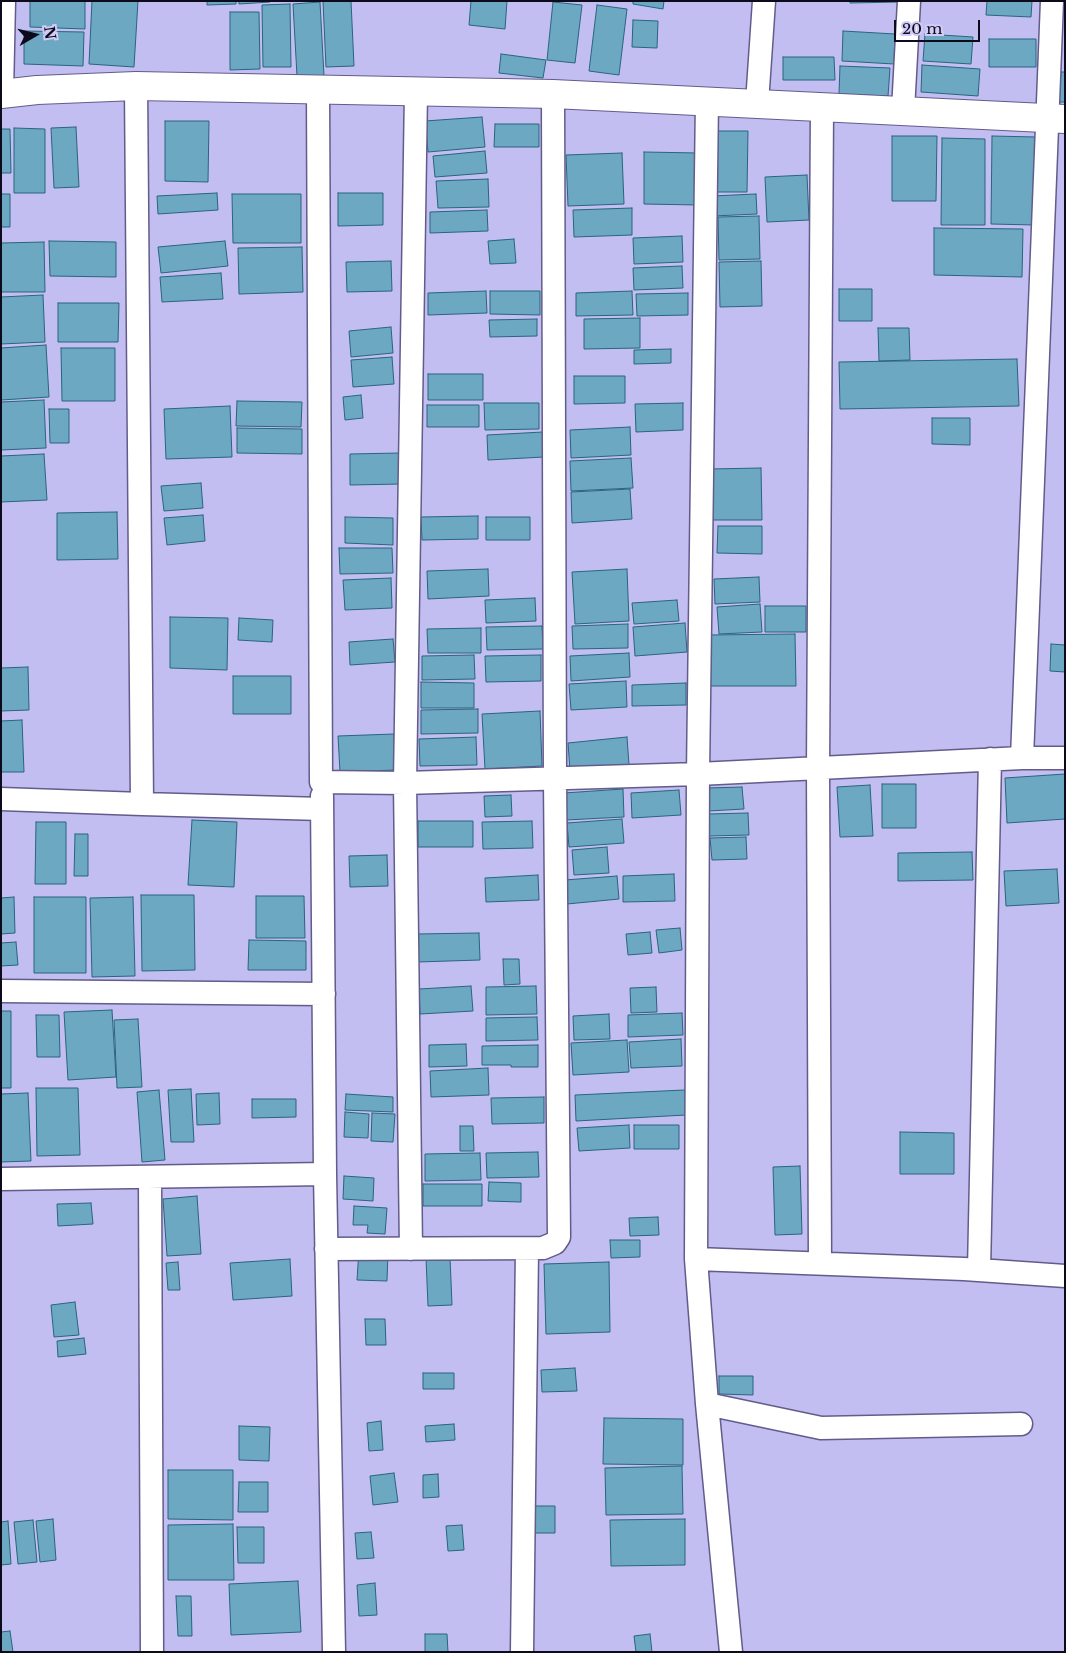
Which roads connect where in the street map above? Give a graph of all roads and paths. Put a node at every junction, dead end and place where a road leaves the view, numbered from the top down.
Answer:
1 (4, 1) edge
2 (764, 1) edge
3 (909, 1) edge
4 (1052, 1) edge
5 (136, 86) junction
6 (318, 90) junction
7 (416, 92) junction
8 (2, 93) edge
9 (553, 94) junction
10 (707, 100) junction
11 (757, 103) junction
12 (822, 106) junction
13 (903, 110) junction
14 (1056, 118) edge
15 (1022, 758) junction
16 (1065, 758) edge
17 (990, 760) junction
18 (818, 768) junction
19 (698, 774) junction
20 (555, 779) junction
21 (321, 782) junction
22 (405, 783) junction
23 (1, 799) edge
24 (142, 804) junction
25 (322, 809) junction
26 (1, 991) edge
27 (324, 994) junction
28 (325, 1174) junction
29 (150, 1177) junction
30 (1, 1180) edge
31 (326, 1249) junction
32 (411, 1249) junction
33 (527, 1249) junction
34 (696, 1259) junction
35 (820, 1263) junction
36 (979, 1270) junction
37 (1065, 1276) edge
38 (707, 1404) junction
39 (1021, 1424) dead end
40 (152, 1652) edge
41 (334, 1652) edge
42 (522, 1652) edge
43 (731, 1652) edge

1 - 8 street
2 - 11 street
3 - 13 street
4 - 14 street
5 - 6 street
5 - 8 street
5 - 24 street
6 - 7 street
6 - 21 street
7 - 9 street
7 - 22 street
9 - 10 street
9 - 20 street
10 - 11 street
10 - 19 street
11 - 12 street
12 - 13 street
12 - 18 street
13 - 14 street
14 - 15 street
15 - 16 street
15 - 17 street
17 - 18 street
17 - 36 street
18 - 19 street
18 - 35 street
19 - 20 street
19 - 34 street
20 - 22 street
20 - 33 street
21 - 22 street
21 - 25 street
22 - 32 street
23 - 24 street
24 - 25 street
25 - 27 street
26 - 27 street
27 - 28 street
28 - 29 street
28 - 31 street
29 - 30 street
29 - 40 street
31 - 32 street
31 - 41 street
32 - 33 street
33 - 42 street
34 - 35 street
34 - 38 street
35 - 36 street
36 - 37 street
38 - 39 street
38 - 43 street

